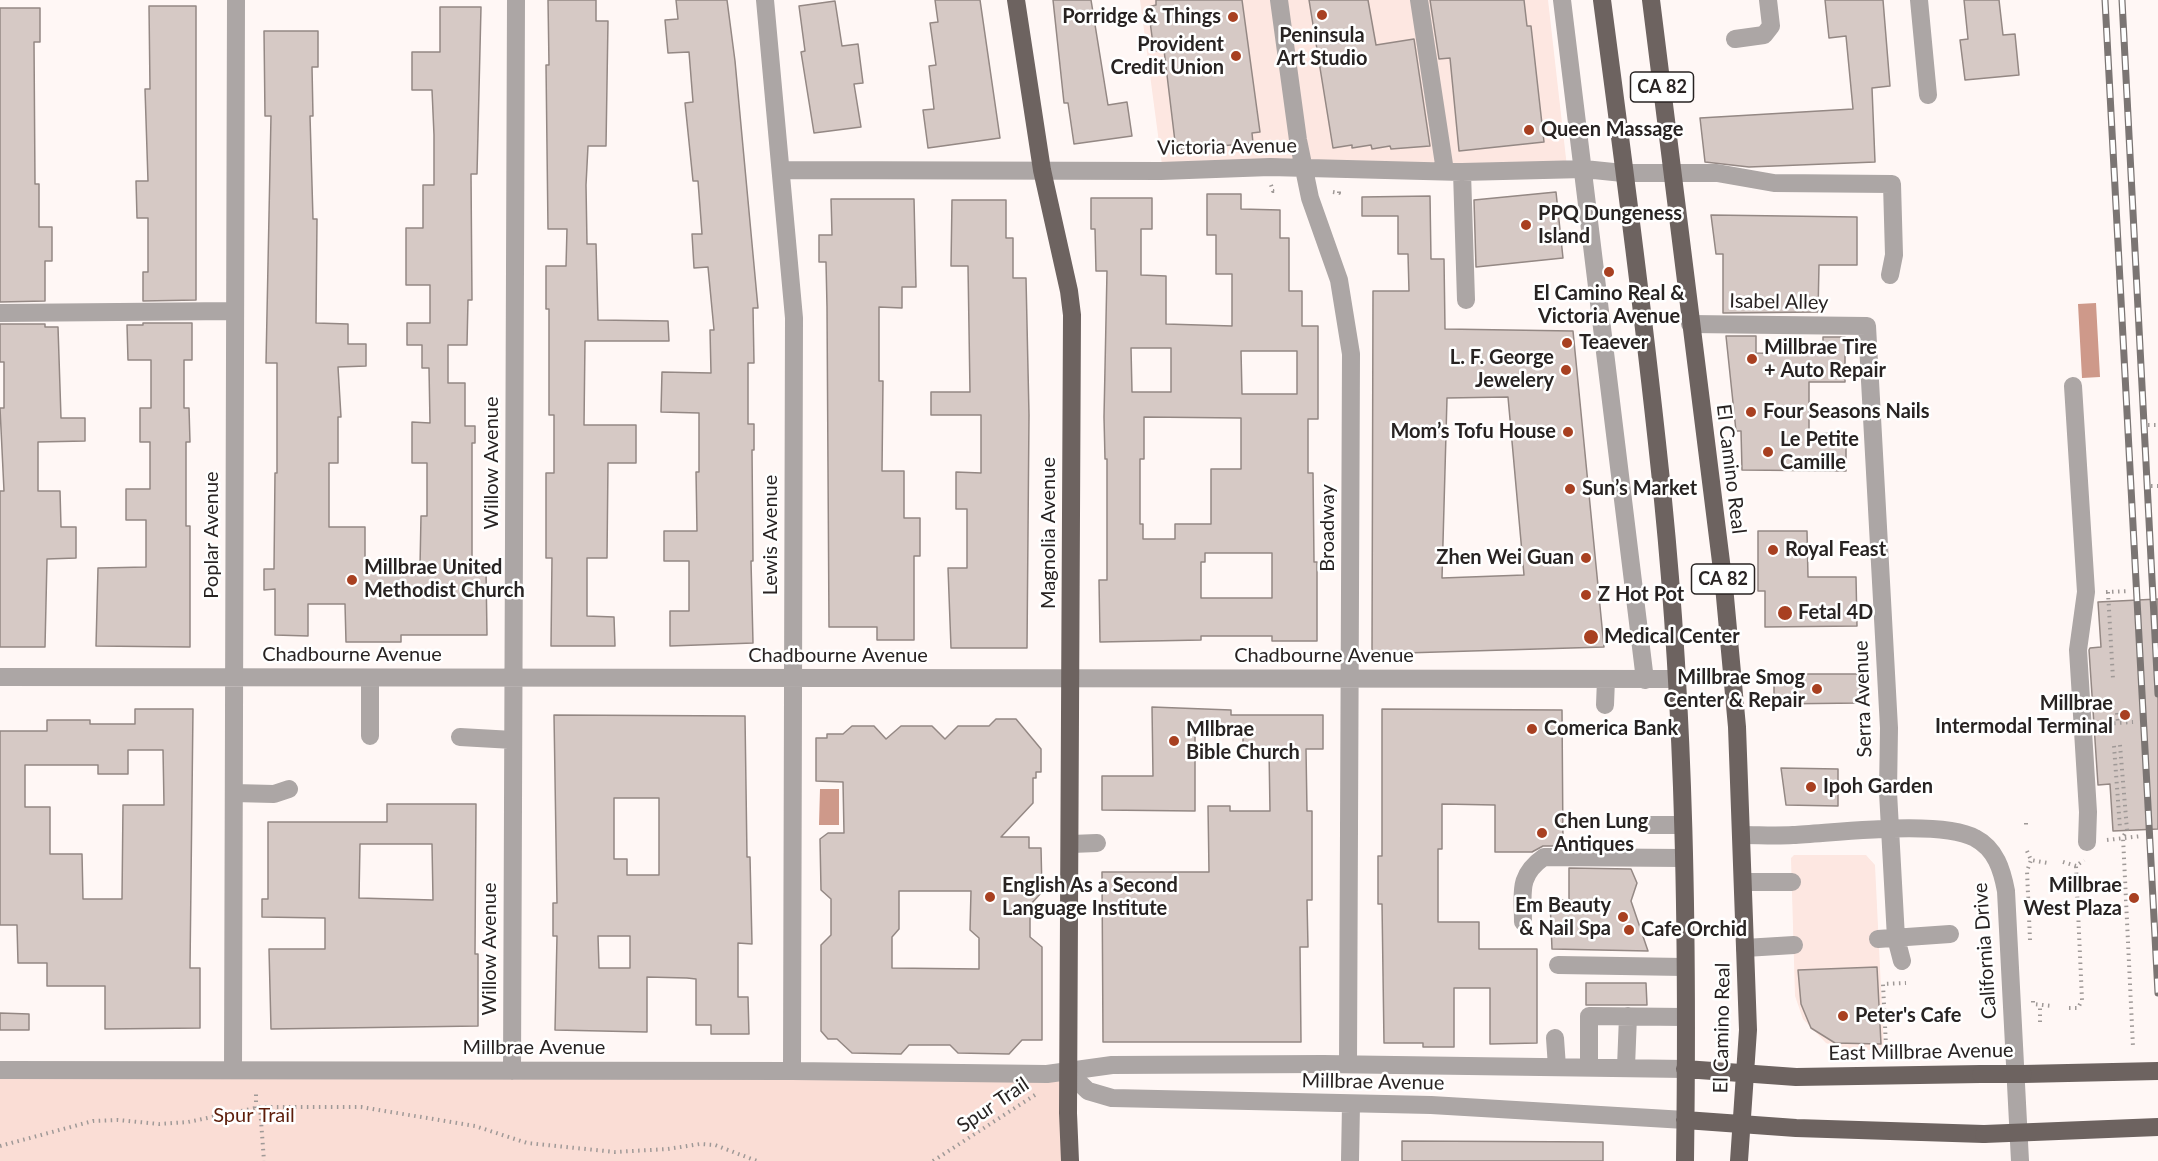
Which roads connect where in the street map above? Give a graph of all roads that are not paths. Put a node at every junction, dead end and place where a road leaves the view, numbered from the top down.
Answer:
1 (236, 0) edge
2 (516, 0) edge
3 (765, 0) edge
4 (1016, 0) edge
5 (1279, 0) edge
6 (1419, 0) edge
7 (1562, 0) edge
8 (1602, 0) edge
9 (1651, 0) edge
10 (1768, 0) edge
11 (1919, 0) edge
12 (1735, 39) dead end
13 (1928, 95) dead end
14 (1304, 168) junction
15 (1584, 169) junction
16 (781, 170) junction
17 (1042, 170) junction
18 (1454, 171) junction
19 (1623, 173) junction
20 (1673, 173) junction
21 (1890, 275) dead end
22 (1466, 300) dead end
23 (235, 311) junction
24 (0, 313) edge
25 (1690, 324) junction
26 (1867, 326) joint
27 (2073, 386) dead end
28 (0, 677) edge
29 (234, 677) junction
30 (370, 678) junction
31 (513, 678) junction
32 (793, 678) junction
33 (1072, 679) junction
34 (1350, 679) junction
35 (1606, 679) junction
36 (1676, 679) junction
37 (1645, 680) junction
38 (1605, 705) dead end
39 (370, 736) dead end
40 (459, 737) dead end
41 (513, 740) junction
42 (289, 789) dead end
43 (234, 793) junction
44 (1644, 825) dead end
45 (1682, 825) junction
46 (1891, 829) junction
47 (1743, 835) junction
48 (1097, 843) dead end
49 (1071, 844) junction
50 (2087, 850) road end
51 (1683, 858) junction
52 (1744, 882) junction
53 (1792, 882) dead end
54 (1523, 922) dead end
55 (1950, 934) dead end
56 (1887, 939) junction
57 (1794, 945) dead end
58 (1745, 948) junction
59 (1902, 961) dead end
60 (1558, 965) dead end
61 (1684, 967) junction
62 (1628, 1016) junction
63 (1684, 1017) junction
64 (1555, 1038) dead end
65 (1348, 1064) junction
66 (1557, 1067) junction
67 (1589, 1067) junction
68 (1626, 1067) junction
69 (1685, 1069) junction
70 (0, 1070) edge
71 (233, 1070) junction
72 (512, 1071) junction
73 (792, 1071) junction
74 (2158, 1071) edge
75 (1068, 1072) junction
76 (1745, 1073) junction
77 (1351, 1104) junction
78 (1685, 1120) junction
79 (1741, 1124) junction
80 (2158, 1127) edge
81 (1070, 1161) edge
82 (1350, 1161) edge
83 (1686, 1161) edge
84 (1739, 1161) edge
85 (2020, 1161) edge

1 - 23 street, Poplar Avenue
2 - 31 street, Willow Avenue
3 - 16 street, Lewis Avenue
4 - 17 main road, Magnolia Avenue
5 - 14 street, Broadway
6 - 18 street
7 - 15 street
8 - 19 main road, El Camino Real / CA 82
9 - 20 main road, El Camino Real / CA 82
10 - 12 street
11 - 13 street
14 - 17 street, Victoria Avenue
14 - 18 street, Victoria Avenue
14 - 34 street, Broadway
15 - 18 street, Victoria Avenue
15 - 19 street, Victoria Avenue
15 - 37 street
16 - 17 street, Victoria Avenue
16 - 32 street, Lewis Avenue
17 - 33 main road, Magnolia Avenue
18 - 22 street
19 - 20 street, Victoria Avenue
19 - 36 main road, El Camino Real / CA 82
20 - 21 street, Victoria Avenue
20 - 25 main road, El Camino Real / CA 82
23 - 24 street
23 - 29 street, Poplar Avenue
25 - 26 street, Isabel Alley
25 - 47 main road, El Camino Real / CA 82
26 - 46 street, Serra Avenue
27 - 50 street
28 - 29 street, Chadbourne Avenue
29 - 30 street, Chadbourne Avenue
29 - 43 street, Poplar Avenue
30 - 31 street, Chadbourne Avenue
30 - 39 street
31 - 32 street, Chadbourne Avenue
31 - 41 street, Willow Avenue
32 - 33 street, Chadbourne Avenue
32 - 73 street, Lewis Avenue
33 - 34 street, Chadbourne Avenue
33 - 49 main road, Magnolia Avenue
34 - 35 street, Chadbourne Avenue
34 - 65 street, Broadway
35 - 37 street, Chadbourne Avenue
35 - 38 street
36 - 37 street, Chadbourne Avenue
36 - 45 main road, El Camino Real / CA 82
40 - 41 street
41 - 72 street, Willow Avenue
42 - 43 street
43 - 71 street, Poplar Avenue
44 - 45 street
45 - 51 main road, El Camino Real / CA 82
46 - 47 street, California Drive
46 - 56 street, Serra Avenue
46 - 85 street, California Drive
47 - 52 main road, El Camino Real / CA 82
48 - 49 street
49 - 75 main road, Magnolia Avenue
51 - 54 street
51 - 61 main road, El Camino Real / CA 82
52 - 53 street
52 - 58 main road, El Camino Real / CA 82
55 - 56 street
56 - 59 street, Serra Avenue
57 - 58 street
58 - 76 main road, El Camino Real / CA 82
60 - 61 street
61 - 63 main road, El Camino Real / CA 82
62 - 63 street
62 - 67 street
62 - 68 street
63 - 69 main road, El Camino Real / CA 82
64 - 66 street
65 - 66 street, Millbrae Avenue
65 - 75 street, Millbrae Avenue
66 - 67 street, Millbrae Avenue
67 - 68 street, Millbrae Avenue
68 - 69 street, Millbrae Avenue
69 - 76 main road, East Millbrae Avenue
69 - 78 main road, El Camino Real / CA 82
70 - 71 street, Millbrae Avenue
71 - 72 street, Millbrae Avenue
72 - 73 street, Millbrae Avenue
73 - 75 street, Millbrae Avenue
74 - 76 main road, East Millbrae Avenue, bridge
75 - 77 street, Millbrae Avenue
75 - 81 main road, Magnolia Avenue
76 - 79 main road, El Camino Real / CA 82
77 - 78 street, Millbrae Avenue
77 - 82 street
78 - 79 main road
78 - 83 main road, El Camino Real / CA 82
79 - 80 main road, bridge
79 - 84 main road, El Camino Real / CA 82

